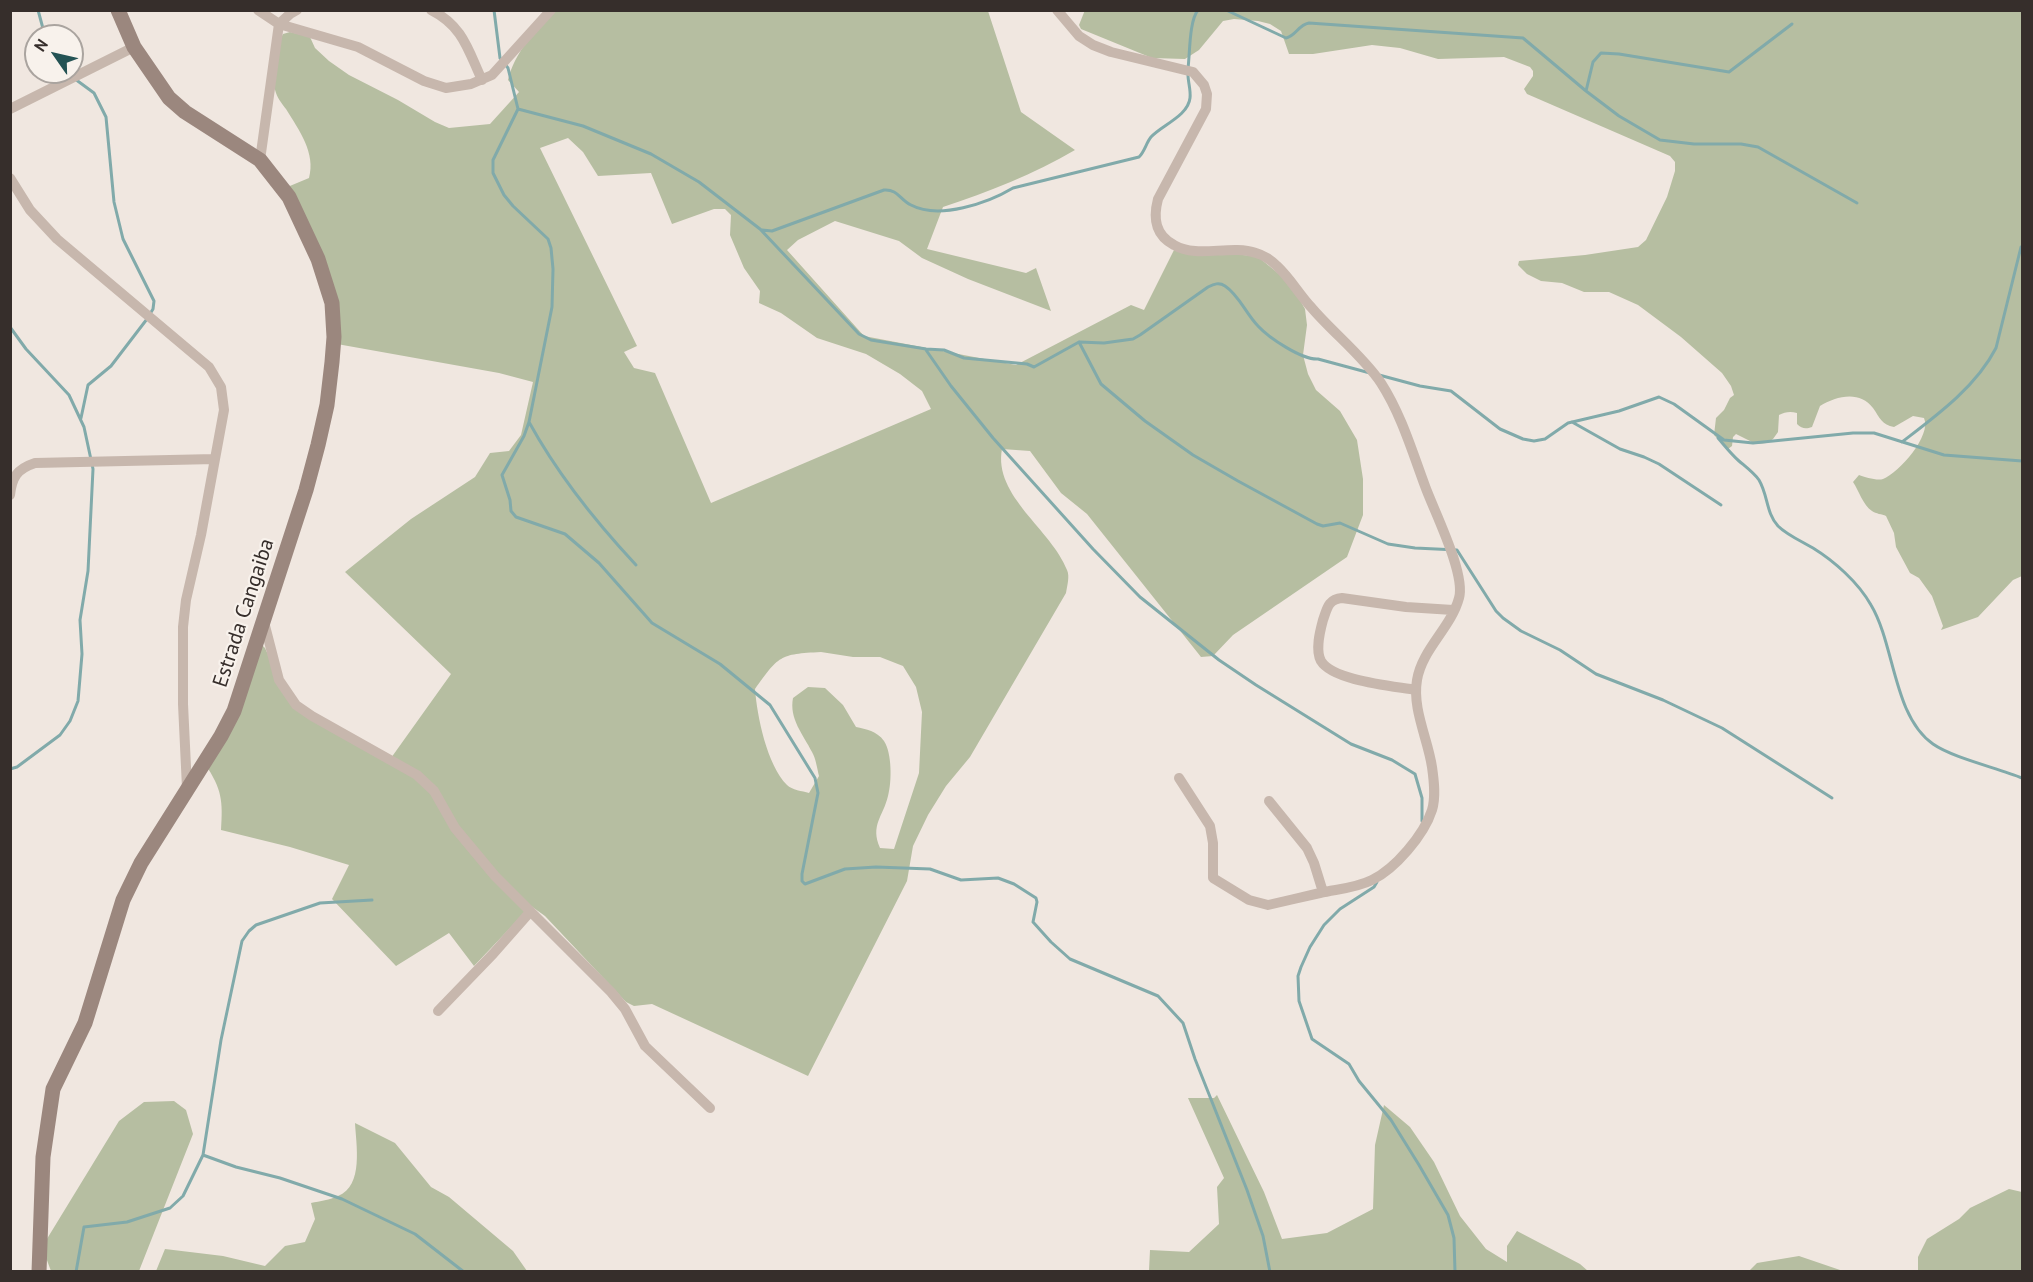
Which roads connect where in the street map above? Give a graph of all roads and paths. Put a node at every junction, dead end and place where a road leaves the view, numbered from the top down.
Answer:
1 (118, 10) edge
2 (258, 10) edge
3 (297, 10) edge
4 (431, 10) edge
5 (551, 10) edge
6 (1057, 10) edge
7 (279, 24) junction
8 (134, 47) junction
9 (482, 80) junction
10 (10, 109) edge
11 (260, 160) junction
12 (10, 178) edge
13 (215, 459) junction
14 (10, 495) edge
15 (1453, 610) junction
16 (264, 619) junction
17 (1416, 690) junction
18 (1179, 778) dead end
19 (187, 789) junction
20 (1269, 801) dead end
21 (1323, 892) junction
22 (530, 912) junction
23 (438, 1011) dead end
24 (710, 1108) dead end
25 (39, 1272) edge

1 - 8 street, Estrada Cangaiba
2 - 7 street
3 - 7 street
4 - 9 street
5 - 9 street
6 - 15 street
7 - 9 street
7 - 11 street
8 - 10 street
8 - 11 street, Estrada Cangaiba
11 - 16 street, Estrada Cangaiba
12 - 13 street
13 - 14 street
13 - 19 street
15 - 17 street
15 - 17 street
16 - 19 street, Estrada Cangaiba
16 - 22 street
17 - 21 street
18 - 21 street
19 - 25 street, Estrada Cangaiba
20 - 21 street
22 - 23 street
22 - 24 street

